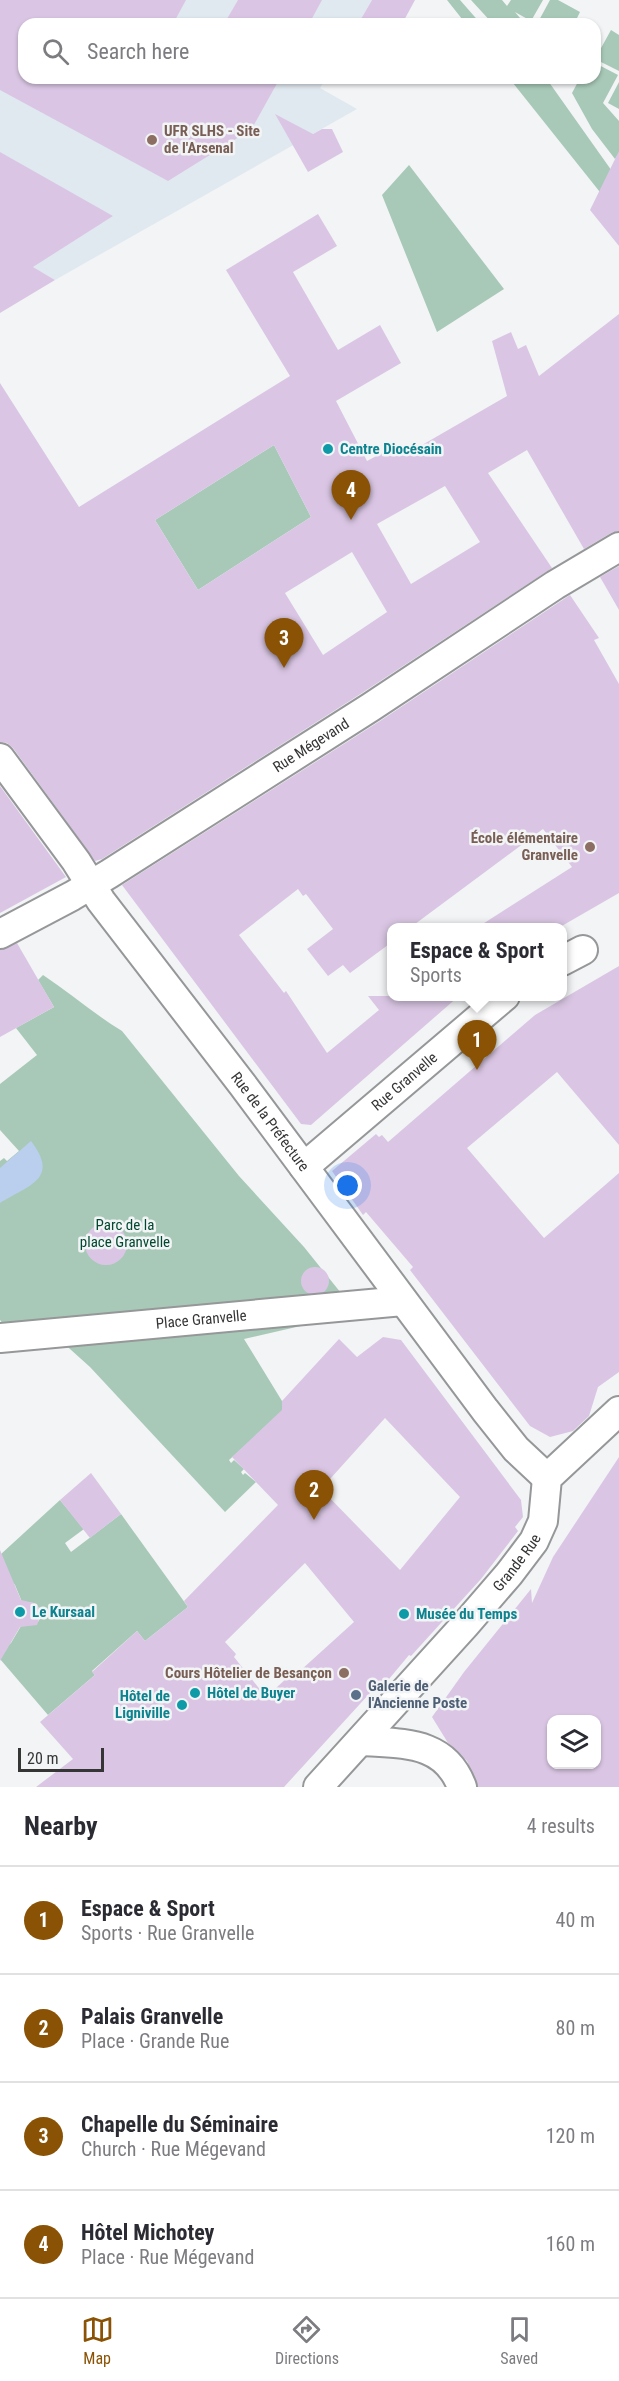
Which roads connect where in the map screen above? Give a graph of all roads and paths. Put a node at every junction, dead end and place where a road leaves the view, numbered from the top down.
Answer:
1 (619, 546) edge
2 (0, 758) edge
3 (91, 885) junction
4 (0, 934) edge
5 (499, 1001) edge
6 (304, 1167) junction
7 (403, 1301) junction
8 (0, 1338) edge
9 (619, 1411) edge
10 (547, 1478) junction
11 (363, 1741) junction
12 (318, 1787) edge
13 (462, 1787) edge

1 - 3 street, Rue Mégevand
2 - 3 street, Rue de la Préfecture
3 - 4 street, Rue Mégevand
3 - 6 street, Rue de la Préfecture
5 - 6 street, Rue Granvelle
6 - 7 street, Rue de la Préfecture
7 - 8 street, Place Granvelle
7 - 10 street, Rue de la Préfecture
9 - 10 street
10 - 11 street, Grande Rue
11 - 12 street, Grande Rue
11 - 13 street

